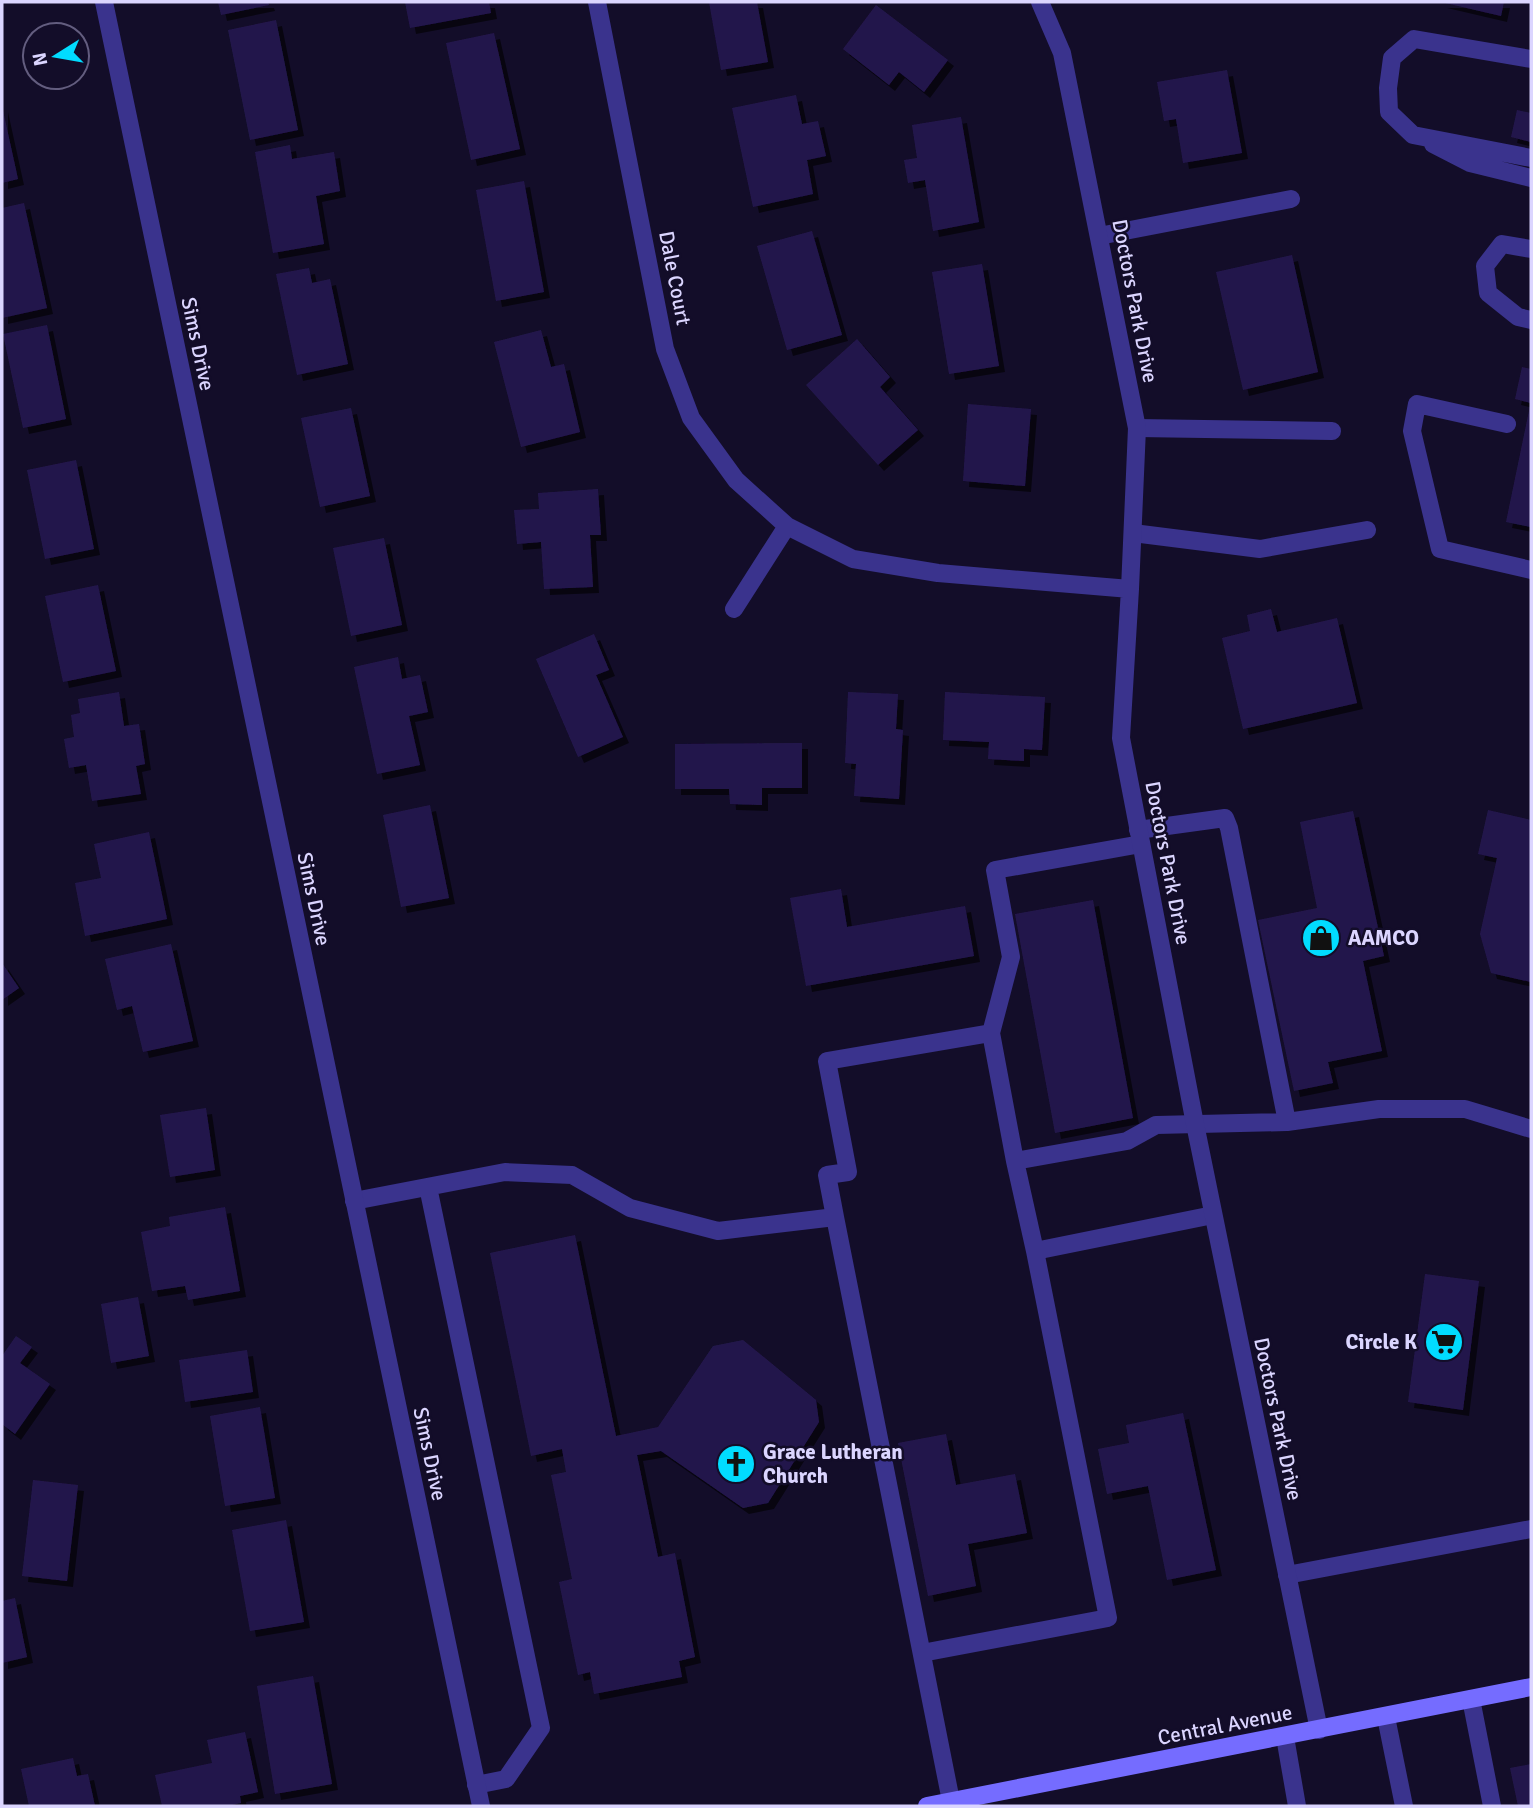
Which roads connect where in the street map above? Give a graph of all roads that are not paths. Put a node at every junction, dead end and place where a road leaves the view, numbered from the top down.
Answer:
1 (104, 2) edge
2 (597, 2) edge
3 (1040, 2) edge
4 (1531, 60) edge
5 (1413, 135) junction
6 (1531, 158) edge
7 (1531, 178) edge
8 (1291, 199) dead end
9 (1099, 236) junction
10 (1531, 249) edge
11 (1531, 320) edge
12 (1507, 424) dead end
13 (1137, 428) junction
14 (1332, 431) dead end
15 (787, 526) junction
16 (1367, 530) dead end
17 (1133, 533) junction
18 (1531, 570) edge
19 (1130, 589) junction
20 (734, 609) dead end
21 (1139, 837) junction
22 (991, 1033) junction
23 (1287, 1122) junction
24 (1195, 1124) junction
25 (1531, 1129) edge
26 (1015, 1161) junction
27 (428, 1187) junction
28 (354, 1201) junction
29 (1213, 1215) junction
30 (835, 1217) junction
31 (1035, 1251) junction
32 (1531, 1529) edge
33 (1287, 1575) junction
34 (922, 1653) junction
35 (1531, 1687) edge
36 (1471, 1699) junction
37 (1386, 1717) junction
38 (1319, 1730) junction
39 (1284, 1737) junction
40 (477, 1785) junction
41 (951, 1801) junction
42 (481, 1806) edge
43 (927, 1806) edge
44 (1297, 1806) edge
45 (1404, 1806) edge
46 (1492, 1806) edge

1 - 28 street, Sims Drive
2 - 15 street, Dale Court
3 - 9 street, Doctors Park Drive
4 - 5 street
5 - 6 street
5 - 7 street
8 - 9 street
9 - 13 street, Doctors Park Drive
10 - 11 street
12 - 18 street
13 - 14 street
13 - 17 street, Doctors Park Drive
15 - 19 street, Dale Court
15 - 20 street
16 - 17 street
17 - 19 street, Doctors Park Drive
19 - 21 street, Doctors Park Drive
21 - 22 street
21 - 23 street
21 - 24 street, Doctors Park Drive
22 - 26 street
22 - 30 street
23 - 24 street
23 - 25 street
24 - 26 street
24 - 29 street, Doctors Park Drive
26 - 31 street
27 - 28 street
27 - 30 street
27 - 40 street
28 - 40 street, Sims Drive
29 - 31 street
29 - 33 street, Doctors Park Drive
30 - 34 street
31 - 34 street
32 - 33 street
33 - 38 street, Doctors Park Drive
34 - 41 street
35 - 36 main road, Central Avenue
36 - 37 main road, Central Avenue
36 - 46 street
37 - 38 main road, Central Avenue
37 - 45 street
38 - 39 main road, Central Avenue
39 - 41 main road, Central Avenue
39 - 44 street
40 - 42 street, Sims Drive
41 - 43 main road, Central Avenue

